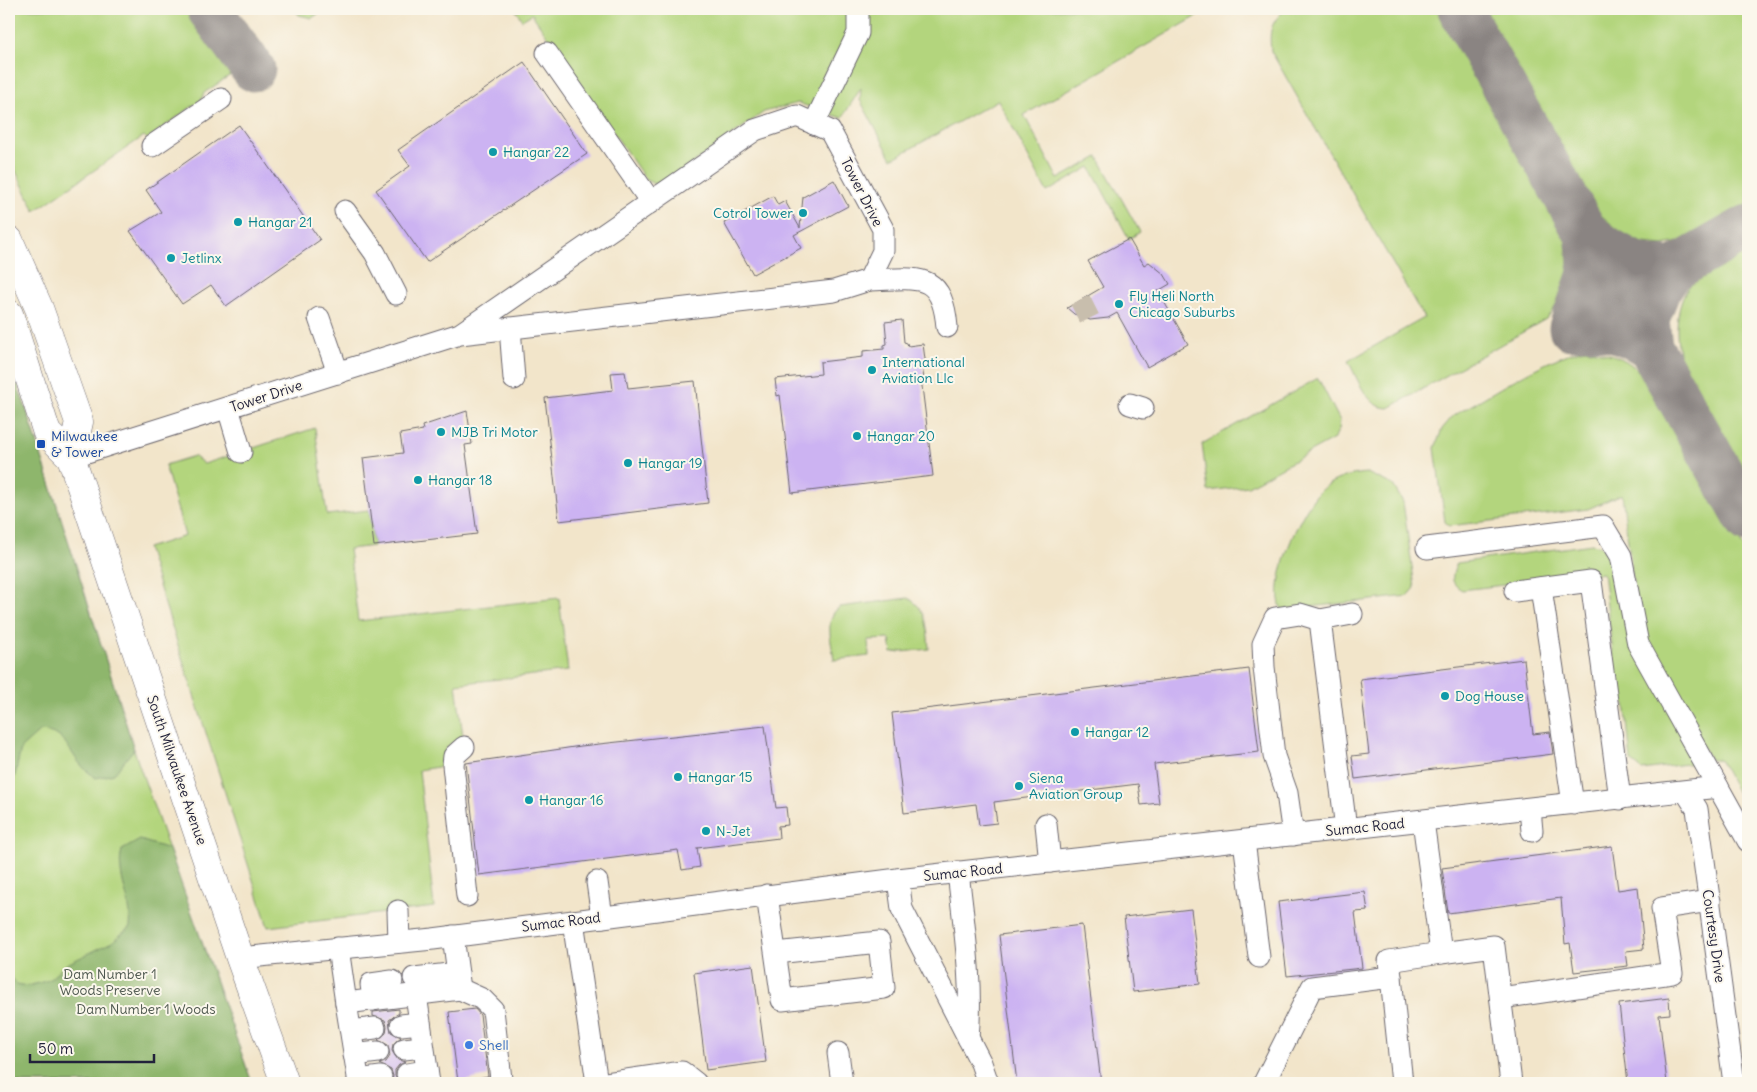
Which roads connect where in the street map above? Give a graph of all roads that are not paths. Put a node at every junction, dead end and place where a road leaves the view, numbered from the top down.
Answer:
1 (858, 9) edge
2 (547, 53) dead end
3 (221, 99) dead end
4 (814, 124) junction
5 (152, 146) dead end
6 (651, 202) junction
7 (345, 211) dead end
8 (9, 240) edge
9 (868, 280) junction
10 (396, 294) dead end
11 (9, 314) edge
12 (319, 318) dead end
13 (947, 327) dead end
14 (510, 328) junction
15 (460, 334) junction
16 (338, 373) junction
17 (514, 379) dead end
18 (228, 408) junction
19 (241, 452) dead end
20 (71, 457) junction
21 (1427, 548) dead end
22 (1542, 588) junction
23 (1515, 591) dead end
24 (1352, 614) dead end
25 (1320, 620) junction
26 (464, 747) dead end
27 (1718, 787) junction
28 (1686, 792) junction
29 (1620, 799) junction
30 (1573, 804) junction
31 (1530, 809) junction
32 (1423, 821) junction
33 (1046, 824) dead end
34 (1346, 829) junction
35 (1532, 831) dead end
36 (1293, 835) junction
37 (1244, 841) junction
38 (1748, 841) edge
39 (1050, 862) junction
40 (958, 872) junction
41 (898, 879) junction
42 (597, 882) dead end
43 (767, 895) junction
44 (467, 896) dead end
45 (1710, 901) junction
46 (398, 912) dead end
47 (602, 917) junction
48 (573, 921) junction
49 (453, 936) junction
50 (398, 942) junction
51 (338, 948) junction
52 (776, 953) junction
53 (1441, 953) junction
54 (1259, 957) dead end
55 (240, 958) junction
56 (1391, 977) junction
57 (392, 981) dead end
58 (458, 981) junction
59 (415, 986) junction
60 (1501, 998) junction
61 (373, 1000) junction
62 (346, 1003) junction
63 (375, 1028) dead end
64 (351, 1031) junction
65 (968, 1038) junction
66 (378, 1052) dead end
67 (838, 1053) dead end
68 (354, 1056) junction
69 (421, 1076) edge
70 (381, 1077) dead end
71 (358, 1081) edge
72 (285, 1083) edge
73 (498, 1083) edge
74 (597, 1083) edge
75 (606, 1083) edge
76 (696, 1083) edge
77 (842, 1083) edge
78 (988, 1083) edge
79 (1264, 1083) edge
80 (1402, 1083) edge
81 (1511, 1083) edge
82 (1734, 1083) edge

1 - 4 street
2 - 6 street
3 - 5 street
4 - 6 street, Tower Drive
4 - 9 street, Tower Drive
6 - 15 street, Tower Drive
7 - 10 street
8 - 20 main road
9 - 13 street
9 - 14 street, Tower Drive
11 - 20 main road, South Milwaukee Avenue
12 - 16 street
14 - 15 street, Tower Drive
14 - 17 street
15 - 16 street, Tower Drive
16 - 18 street, Tower Drive
18 - 19 street
18 - 20 street, Tower Drive
20 - 55 main road, South Milwaukee Avenue
21 - 27 street
22 - 23 street
22 - 29 street
22 - 30 street
24 - 25 street
25 - 34 street
25 - 36 street
26 - 44 street
27 - 28 street, Sumac Road
27 - 38 street
28 - 29 street, Sumac Road
28 - 45 street, Courtesy Drive
29 - 30 street, Sumac Road
30 - 31 street, Sumac Road
31 - 32 street, Sumac Road
31 - 35 street
32 - 34 street, Sumac Road
32 - 53 street
33 - 39 street
34 - 36 street, Sumac Road
36 - 37 street, Sumac Road
37 - 39 street, Sumac Road
37 - 54 street
39 - 40 street, Sumac Road
40 - 41 street, Sumac Road
40 - 65 street
41 - 43 street, Sumac Road
41 - 65 street
42 - 47 street
43 - 47 street, Sumac Road
43 - 52 street
45 - 60 street
45 - 82 street, Courtesy Drive
46 - 50 street
47 - 48 street, Sumac Road
48 - 49 street, Sumac Road
48 - 74 street
49 - 50 street, Sumac Road
49 - 58 street
50 - 51 street, Sumac Road
51 - 55 street, Sumac Road
51 - 62 street
52 - 52 street
53 - 56 street
53 - 60 street
55 - 72 main road, South Milwaukee Avenue
56 - 79 street
56 - 80 street
57 - 61 street
58 - 59 street
58 - 73 street
59 - 61 street
59 - 69 street
60 - 81 street
61 - 62 street
62 - 64 street
63 - 64 street
64 - 68 street
65 - 78 street
66 - 68 street
67 - 77 street
68 - 71 street
70 - 71 street
75 - 76 street

